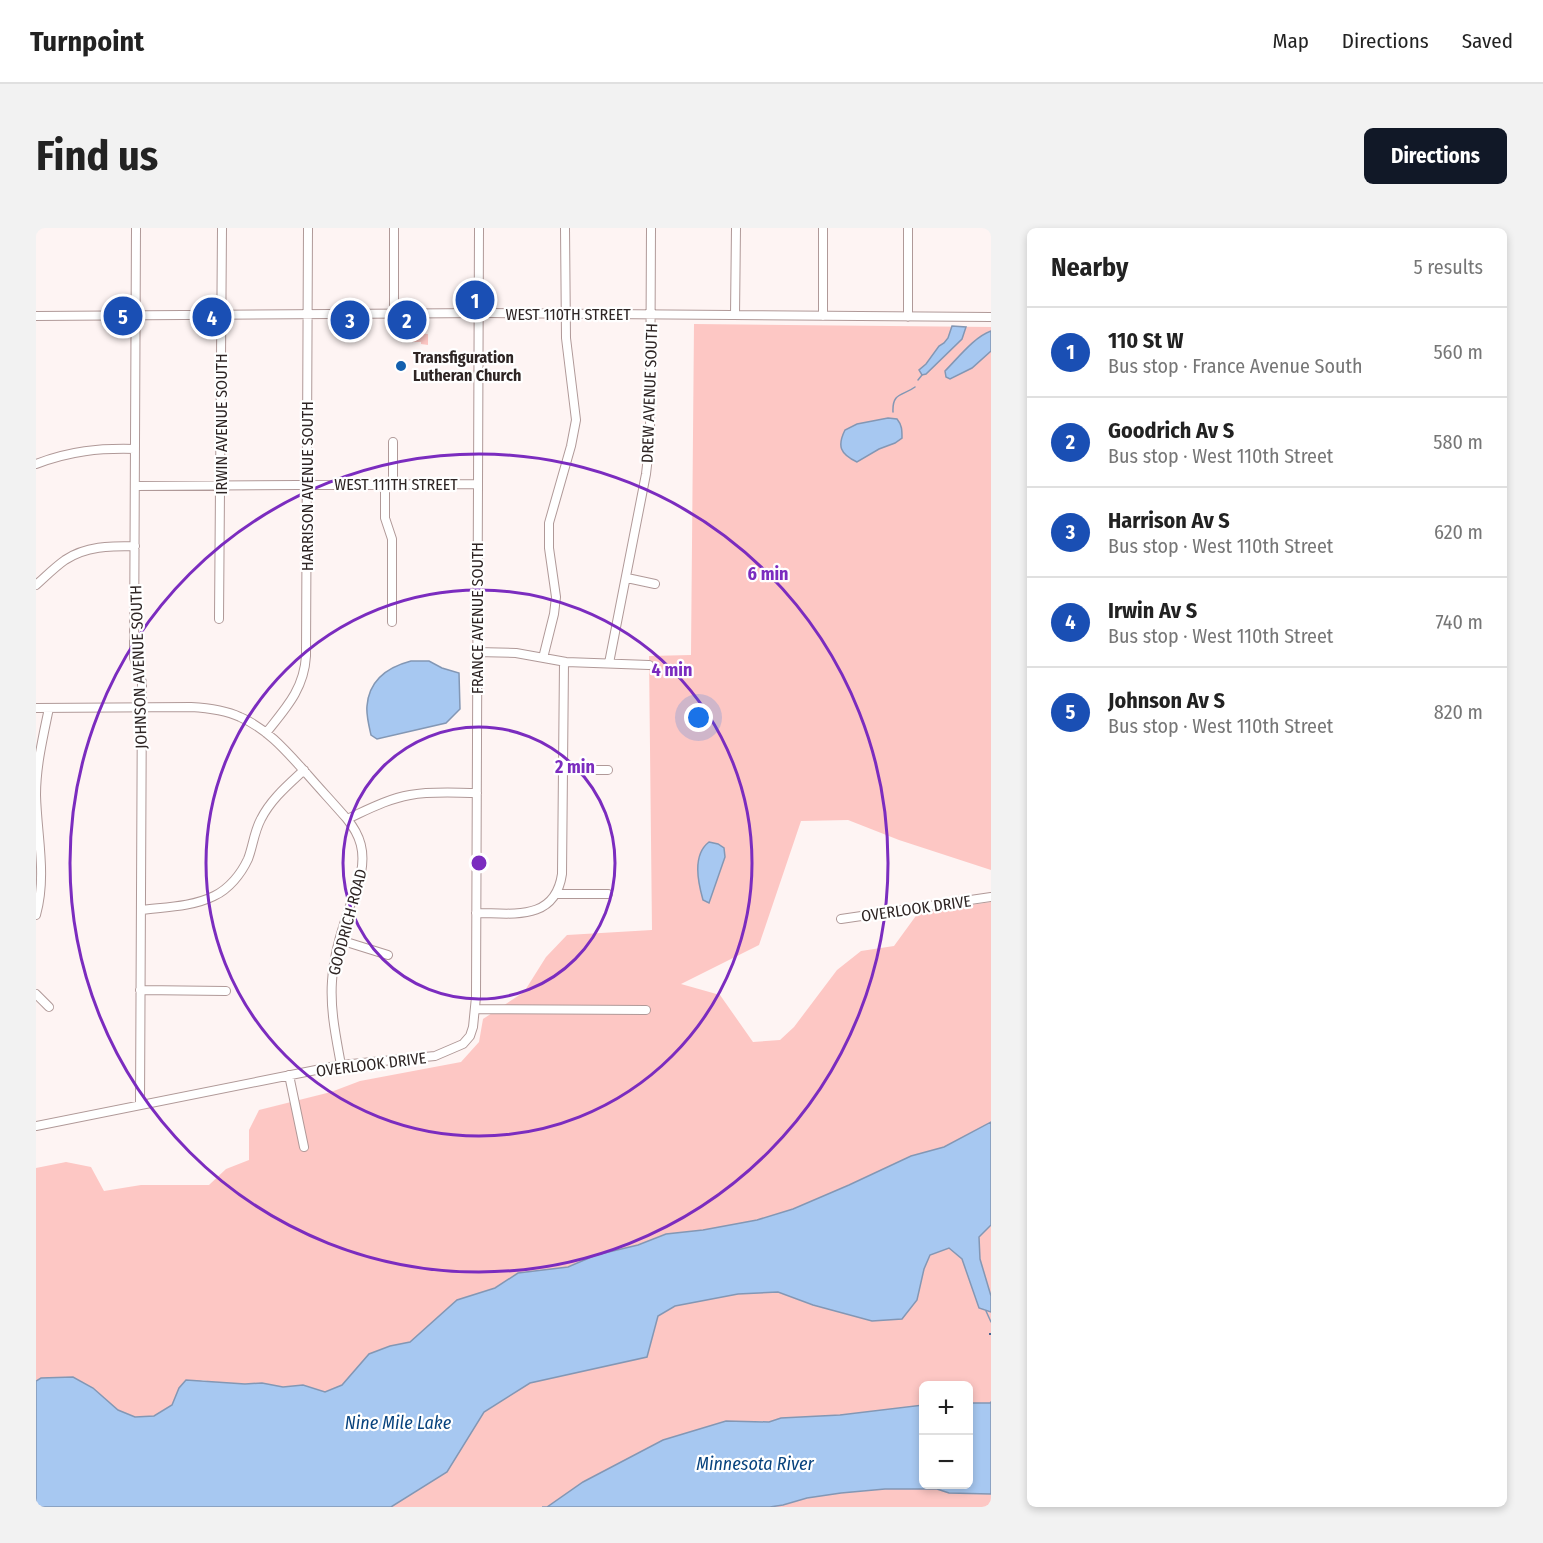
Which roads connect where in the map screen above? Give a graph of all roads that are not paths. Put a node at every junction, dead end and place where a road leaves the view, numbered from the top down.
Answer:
1 (136, 228) edge
2 (222, 228) edge
3 (308, 228) edge
4 (394, 228) edge
5 (479, 228) edge
6 (565, 228) edge
7 (651, 228) edge
8 (736, 228) edge
9 (823, 228) edge
10 (908, 228) edge
11 (479, 313) junction
12 (308, 314) junction
13 (394, 314) junction
14 (565, 314) junction
15 (651, 314) junction
16 (136, 315) junction
17 (222, 315) junction
18 (735, 315) junction
19 (36, 316) edge
20 (823, 316) junction
21 (908, 317) junction
22 (991, 317) edge
23 (393, 442) dead end
24 (135, 449) junction
25 (36, 464) edge
26 (389, 484) junction
27 (478, 484) junction
28 (307, 485) junction
29 (135, 486) junction
30 (221, 486) junction
31 (135, 546) junction
32 (627, 578) junction
33 (655, 584) dead end
34 (36, 585) edge
35 (219, 620) dead end
36 (392, 622) dead end
37 (476, 652) junction
38 (543, 658) junction
39 (564, 662) junction
40 (609, 663) junction
41 (649, 664) dead end
42 (36, 708) edge
43 (49, 708) junction
44 (142, 708) junction
45 (266, 733) junction
46 (563, 770) junction
47 (304, 771) junction
48 (608, 771) dead end
49 (477, 793) junction
50 (347, 819) junction
51 (556, 894) junction
52 (608, 894) dead end
53 (991, 897) edge
54 (141, 910) junction
55 (476, 913) junction
56 (36, 915) edge
57 (841, 919) dead end
58 (340, 940) junction
59 (388, 955) dead end
60 (140, 990) junction
61 (226, 991) dead end
62 (36, 994) edge
63 (49, 1007) dead end
64 (475, 1009) junction
65 (646, 1010) dead end
66 (341, 1065) junction
67 (290, 1075) junction
68 (140, 1105) junction
69 (36, 1126) edge
70 (304, 1147) dead end

1 - 16 street, JOHNSON AVENUE SOUTH
2 - 17 street, IRWIN AVENUE SOUTH
3 - 12 street, HARRISON AVENUE SOUTH
4 - 13 street
5 - 11 street, FRANCE AVENUE SOUTH
6 - 14 street
7 - 15 street, DREW AVENUE SOUTH
8 - 18 street
9 - 20 street
10 - 21 street
11 - 13 street, WEST 110TH STREET
11 - 14 street, WEST 110TH STREET
11 - 27 street, FRANCE AVENUE SOUTH
12 - 13 street, WEST 110TH STREET
12 - 17 street, WEST 110TH STREET
12 - 28 street, HARRISON AVENUE SOUTH
14 - 15 street, WEST 110TH STREET
14 - 38 street
15 - 18 street, WEST 110TH STREET
15 - 32 street, DREW AVENUE SOUTH
16 - 17 street, WEST 110TH STREET
16 - 19 street, WEST 110TH STREET
16 - 24 street, JOHNSON AVENUE SOUTH
17 - 30 street, IRWIN AVENUE SOUTH
18 - 20 street, WEST 110TH STREET
20 - 21 street, WEST 110TH STREET
21 - 22 street, WEST 110TH STREET
23 - 26 street
24 - 25 street
24 - 29 street, JOHNSON AVENUE SOUTH
26 - 27 street, WEST 111TH STREET
26 - 28 street, WEST 111TH STREET
26 - 36 street
27 - 37 street, FRANCE AVENUE SOUTH
28 - 30 street, WEST 111TH STREET
28 - 45 street, HARRISON AVENUE SOUTH
29 - 30 street, WEST 111TH STREET
29 - 31 street, JOHNSON AVENUE SOUTH
30 - 35 street, IRWIN AVENUE SOUTH
31 - 34 street
31 - 44 street, JOHNSON AVENUE SOUTH
32 - 33 street
32 - 40 street, DREW AVENUE SOUTH
37 - 38 street
37 - 49 street, FRANCE AVENUE SOUTH
38 - 39 street
39 - 40 street
39 - 46 street
40 - 41 street
42 - 43 street, GOODRICH ROAD
43 - 44 street, GOODRICH ROAD
43 - 56 street
44 - 45 street, GOODRICH ROAD
44 - 54 street, JOHNSON AVENUE SOUTH
45 - 47 street, GOODRICH ROAD
46 - 48 street
46 - 51 street
47 - 50 street, GOODRICH ROAD
47 - 54 street
49 - 50 street
49 - 55 street, FRANCE AVENUE SOUTH
50 - 58 street, GOODRICH ROAD
51 - 52 street
51 - 55 street
53 - 57 street, OVERLOOK DRIVE
54 - 60 street, JOHNSON AVENUE SOUTH
55 - 64 street, FRANCE AVENUE SOUTH
58 - 59 street
58 - 66 street, GOODRICH ROAD
60 - 61 street
60 - 68 street, JOHNSON AVENUE SOUTH
62 - 63 street
64 - 65 street
64 - 66 street, OVERLOOK DRIVE
66 - 67 street, OVERLOOK DRIVE
67 - 68 street, OVERLOOK DRIVE
67 - 70 street
68 - 69 street, OVERLOOK DRIVE

